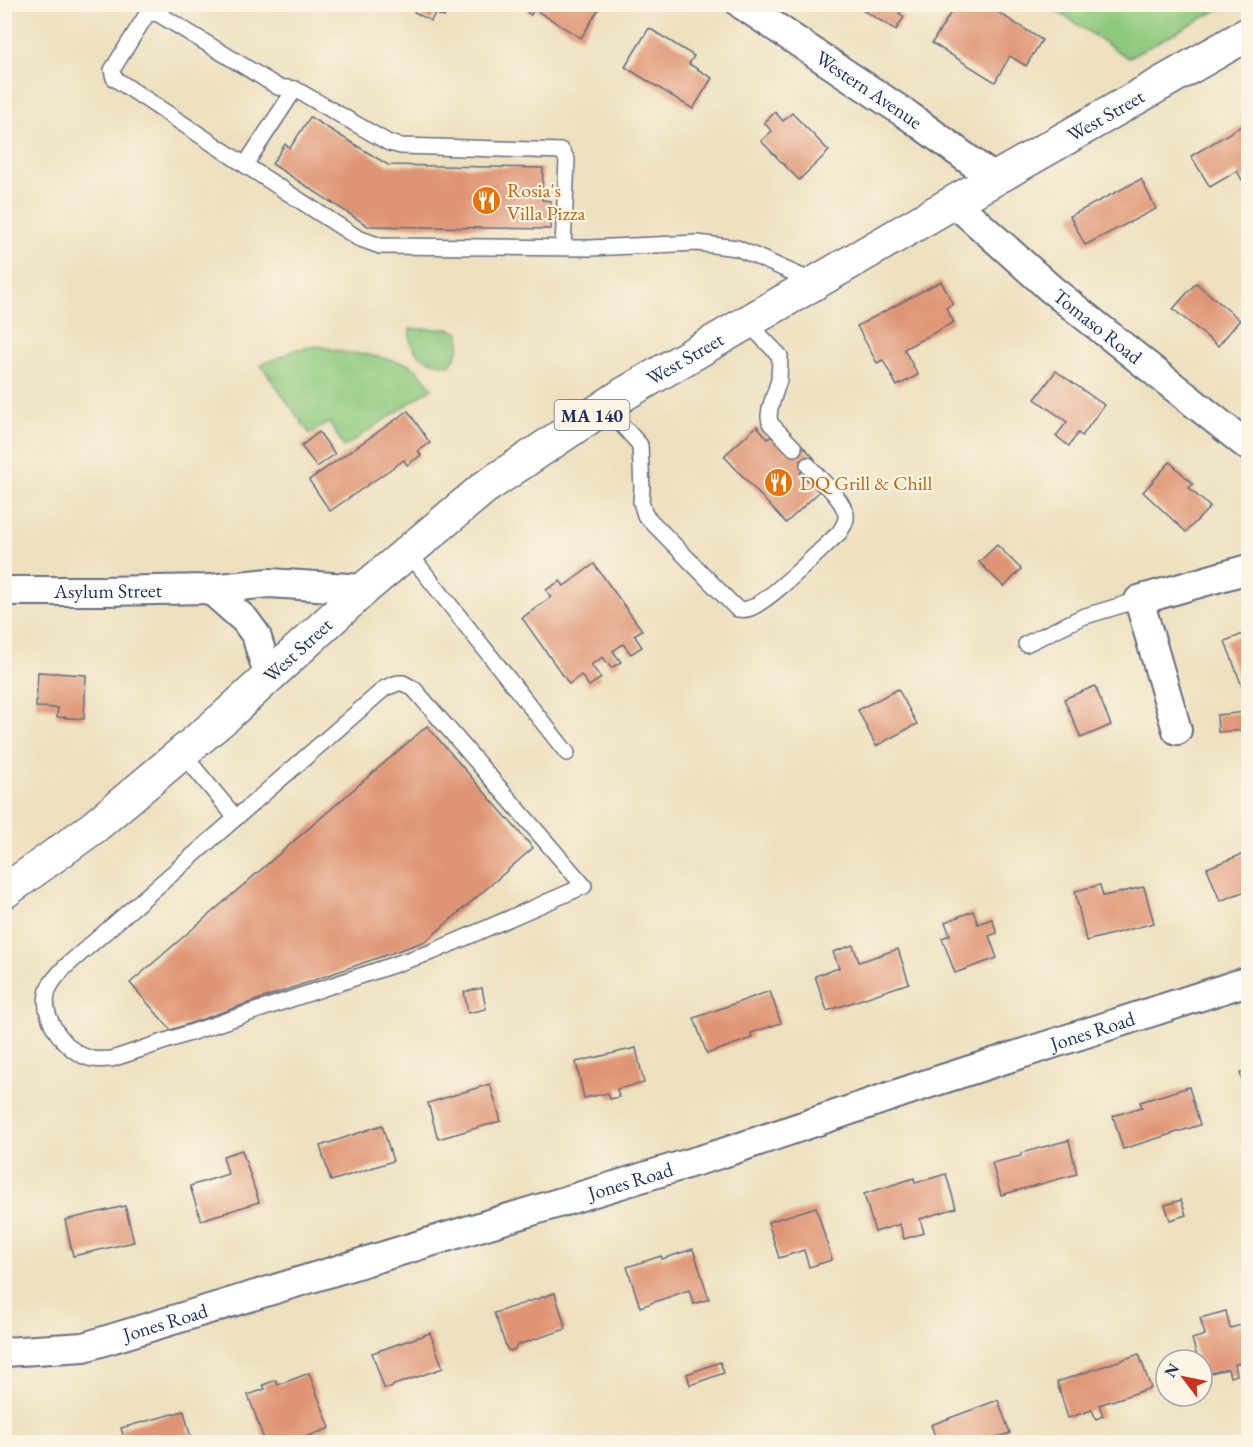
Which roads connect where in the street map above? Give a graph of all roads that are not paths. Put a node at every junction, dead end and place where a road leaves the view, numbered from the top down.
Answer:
1 (741, 4) edge
2 (1248, 34) edge
3 (295, 89) junction
4 (244, 165) junction
5 (995, 178) junction
6 (954, 202) junction
7 (563, 247) junction
8 (814, 282) junction
9 (747, 322) junction
10 (605, 406) junction
11 (1248, 446) edge
12 (794, 448) dead end
13 (808, 465) dead end
14 (408, 552) junction
15 (1248, 569) edge
16 (210, 589) junction
17 (364, 589) junction
18 (4, 591) edge
19 (1139, 600) junction
20 (1026, 644) dead end
21 (269, 677) junction
22 (1177, 730) dead end
23 (182, 753) junction
24 (567, 753) dead end
25 (236, 818) junction
26 (4, 892) edge
27 (1248, 981) edge
28 (4, 1352) edge

1 - 5 street, Western Avenue
2 - 5 main road, West Street / MA 140
3 - 4 lane
3 - 4 lane
3 - 7 lane
4 - 7 lane
5 - 6 main road, West Street / MA 140
6 - 8 main road, West Street / MA 140
6 - 11 street, Tomaso Road
7 - 8 lane
8 - 9 main road, West Street / MA 140
9 - 10 main road, West Street / MA 140
9 - 12 lane
10 - 13 lane
10 - 14 main road, West Street / MA 140
14 - 17 main road, West Street / MA 140
14 - 24 lane
15 - 19 street
16 - 17 street, Asylum Street
16 - 18 street, Asylum Street
16 - 21 street
17 - 21 main road, West Street / MA 140
19 - 20 lane
19 - 22 street
21 - 23 main road, West Street / MA 140
23 - 25 lane
23 - 26 main road, West Street / MA 140
25 - 25 lane
27 - 28 street, Jones Road

